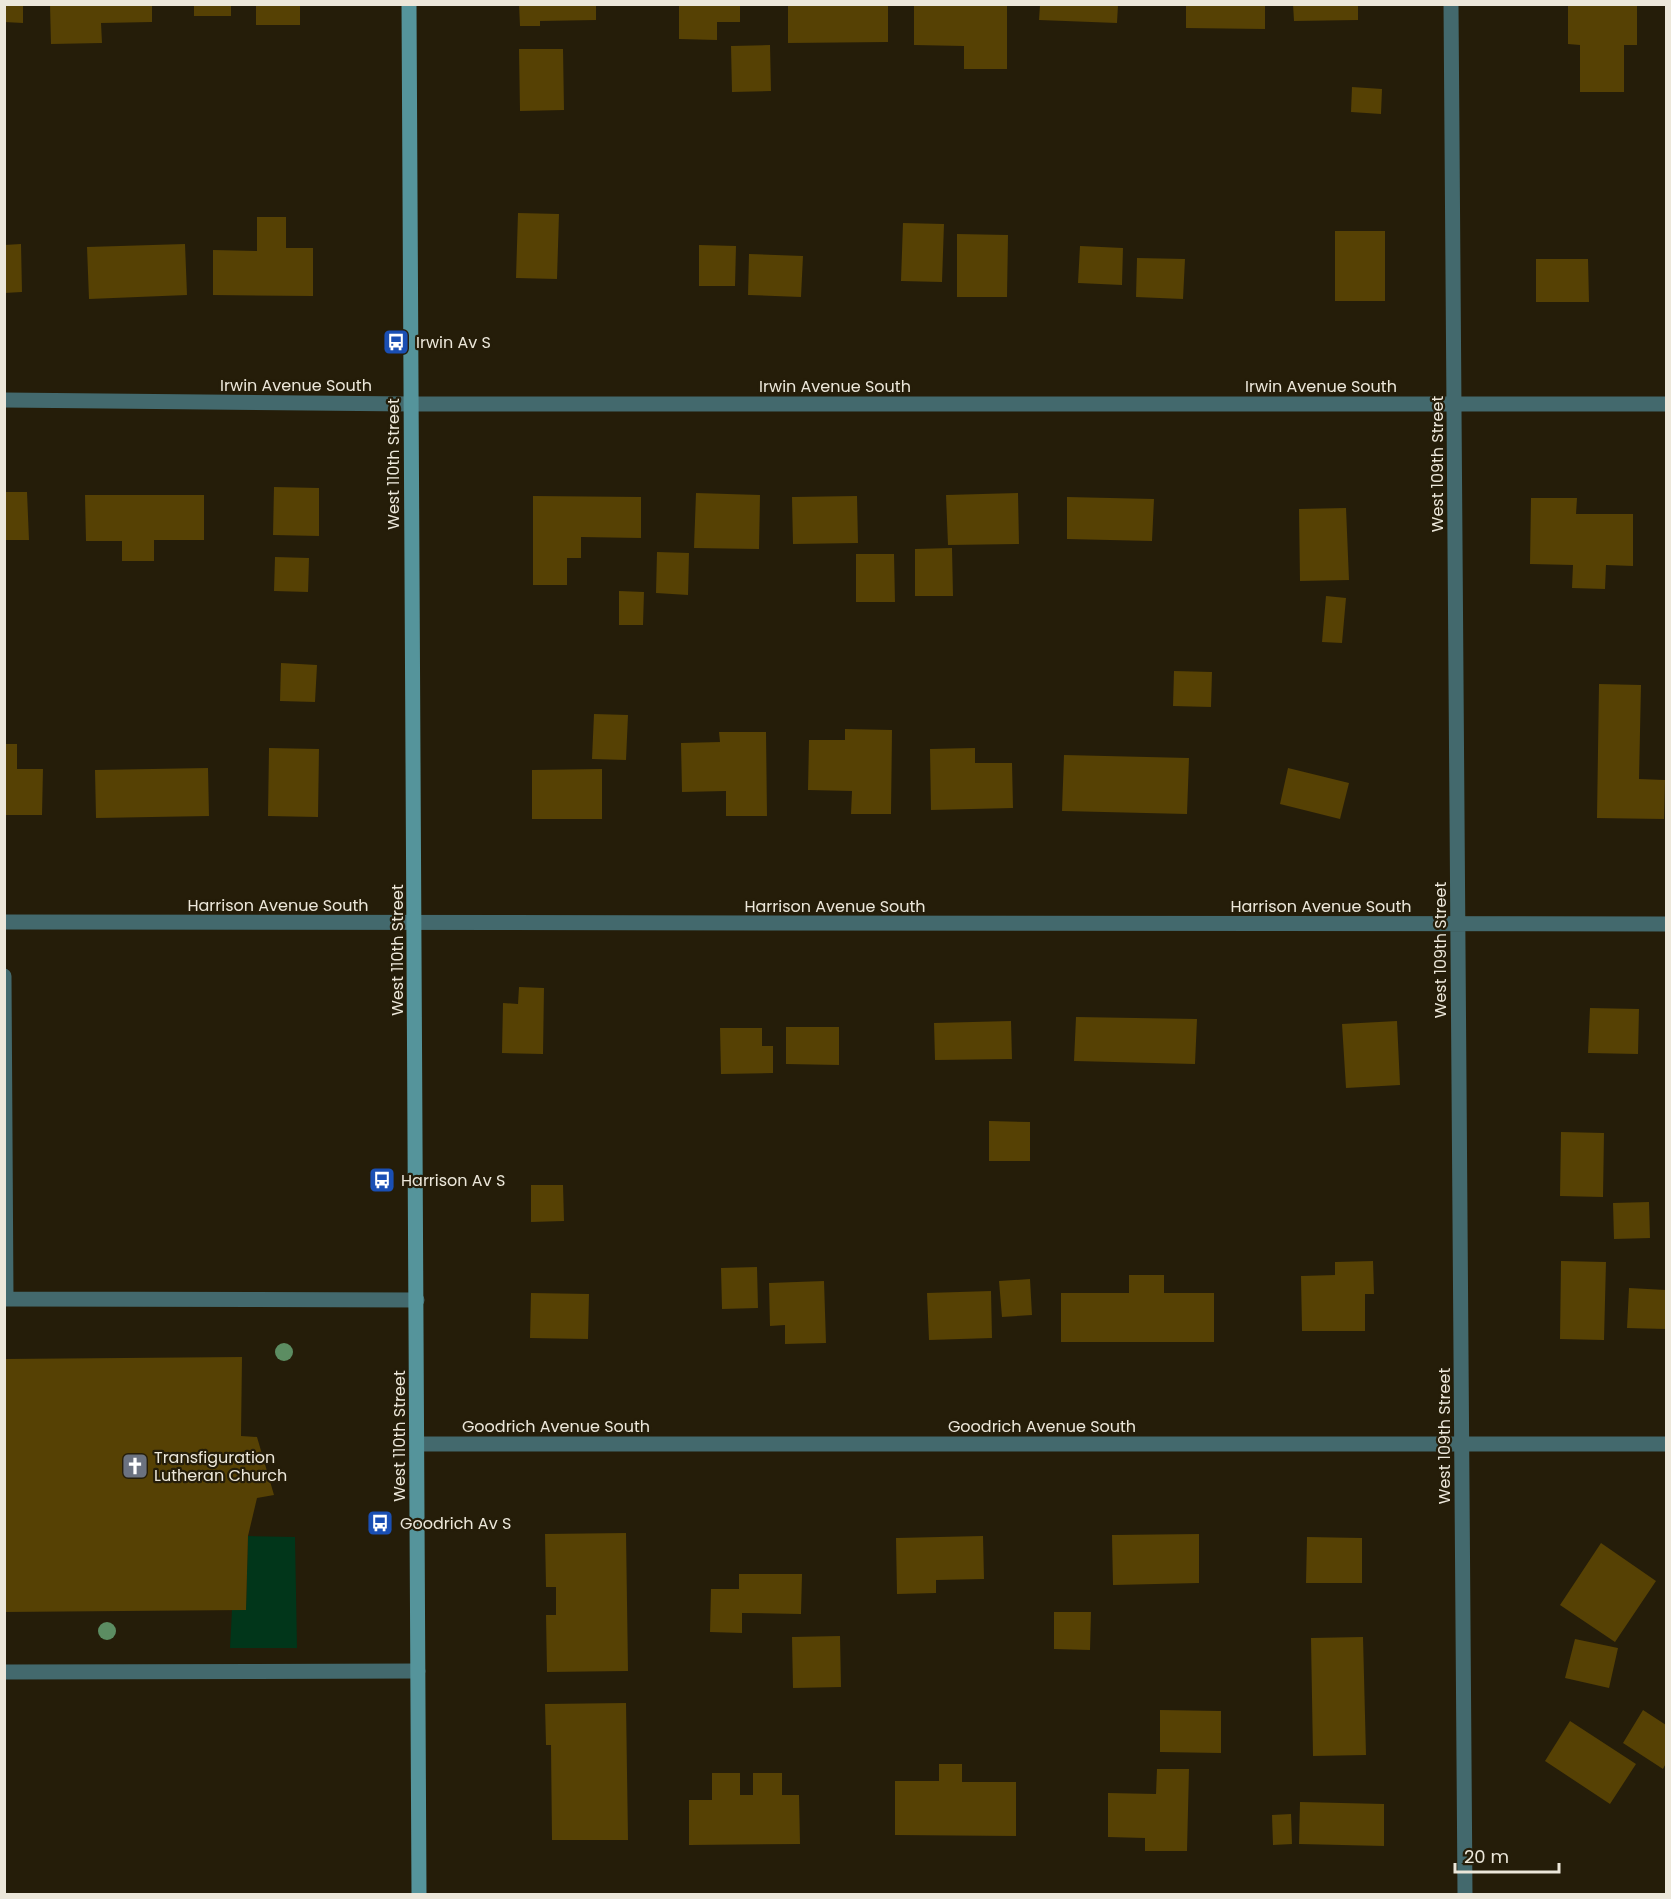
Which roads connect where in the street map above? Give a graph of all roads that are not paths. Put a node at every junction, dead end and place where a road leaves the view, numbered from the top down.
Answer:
1 (409, 4) edge
2 (1451, 4) edge
3 (4, 400) edge
4 (411, 404) junction
5 (1454, 404) junction
6 (1666, 404) edge
7 (4, 922) edge
8 (415, 924) junction
9 (1458, 924) junction
10 (1666, 924) edge
11 (4, 976) edge
12 (417, 1300) junction
13 (417, 1444) junction
14 (1462, 1444) junction
15 (1666, 1444) edge
16 (418, 1671) junction
17 (4, 1672) edge
18 (419, 1894) edge
19 (1465, 1894) edge

1 - 4 street, West 110th Street
2 - 5 street, West 109th Street
3 - 4 street, Irwin Avenue South
4 - 5 street, Irwin Avenue South
4 - 8 street, West 110th Street
5 - 6 street, Irwin Avenue South
5 - 9 street, West 109th Street
7 - 8 street, Harrison Avenue South
8 - 9 street, Harrison Avenue South
8 - 12 street, West 110th Street
9 - 10 street, Harrison Avenue South
9 - 14 street, West 109th Street
11 - 12 street
12 - 13 street, West 110th Street
13 - 14 street, Goodrich Avenue South
13 - 16 street, West 110th Street
14 - 15 street, Goodrich Avenue South
14 - 19 street, West 109th Street
16 - 17 street
16 - 18 street, West 110th Street

